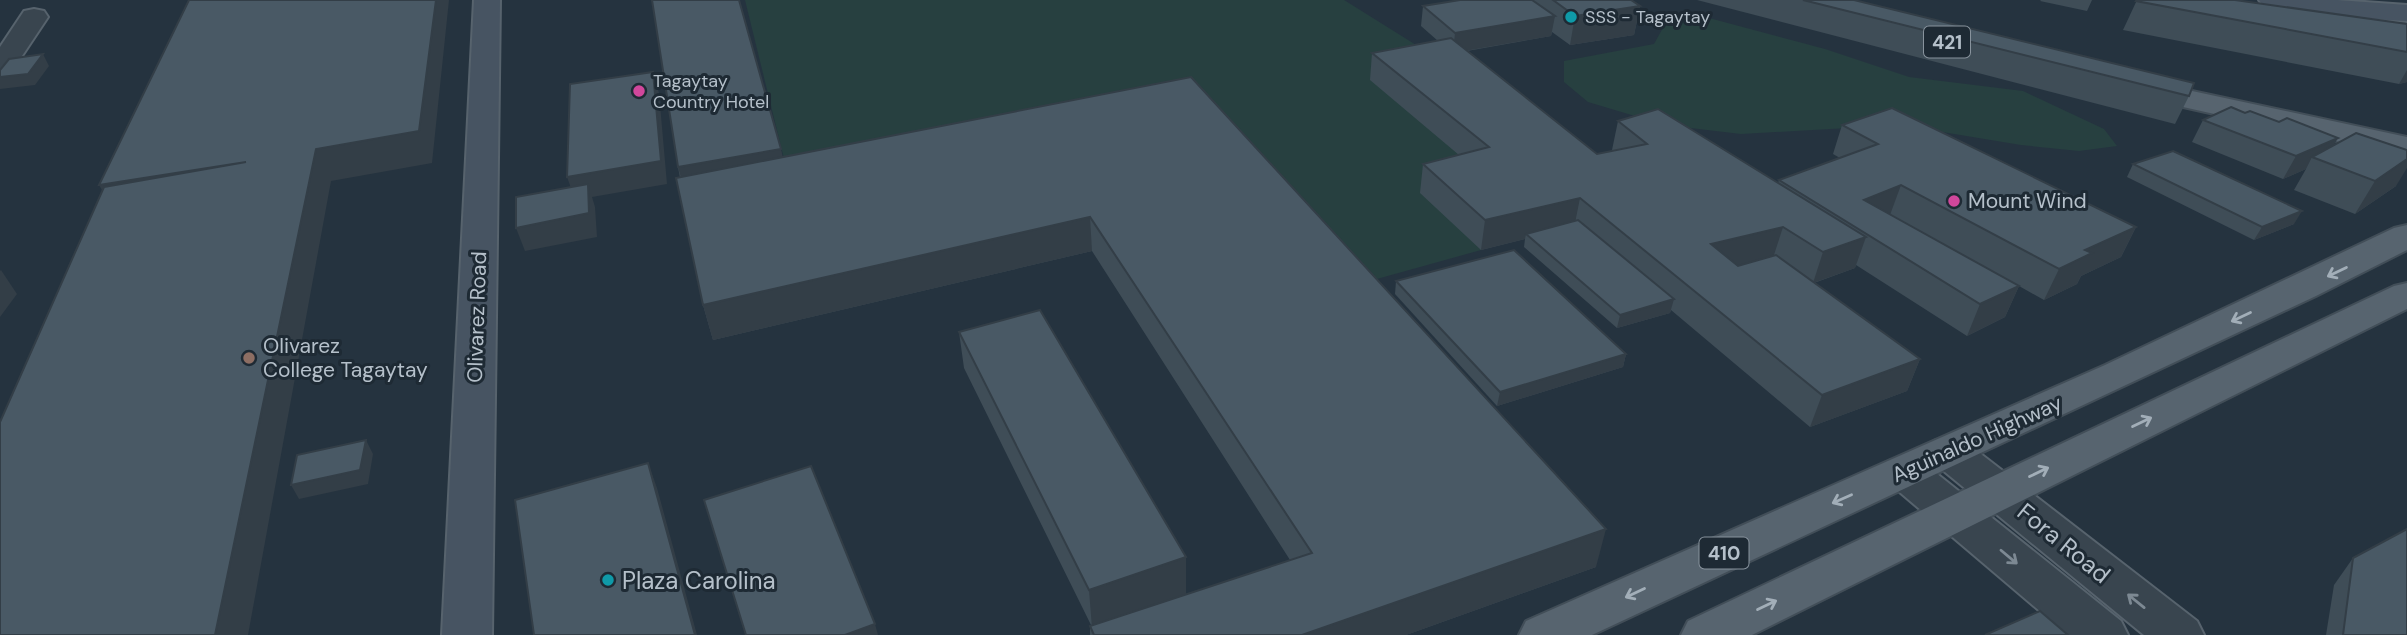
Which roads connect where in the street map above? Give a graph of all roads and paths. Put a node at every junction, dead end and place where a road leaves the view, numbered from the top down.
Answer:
1 (487, 0) edge
2 (2272, 0) edge
3 (2407, 13) edge
4 (34, 16) dead end
5 (1, 64) edge
6 (2113, 82) edge
7 (2407, 147) edge
8 (2407, 236) edge
9 (2407, 294) edge
10 (1949, 452) junction
11 (1905, 472) junction
12 (1999, 492) junction
13 (1957, 514) junction
14 (467, 635) edge
15 (1544, 635) edge
16 (1706, 635) edge
17 (2103, 635) edge
18 (2179, 635) edge

1 - 14 street, Olivarez Road
2 - 3 street
4 - 5 street
6 - 7 main road
8 -> 10 main road, Aguinaldo Highway / 410
12 -> 9 main road
10 - 11 main road, Aguinaldo Highway / 410
10 - 12 street, Fora Road
11 - 13 street, Fora Road
11 -> 15 main road, Aguinaldo Highway / 410
12 - 13 main road
18 -> 12 street, Fora Road
16 -> 13 main road
13 -> 17 street, Fora Road

